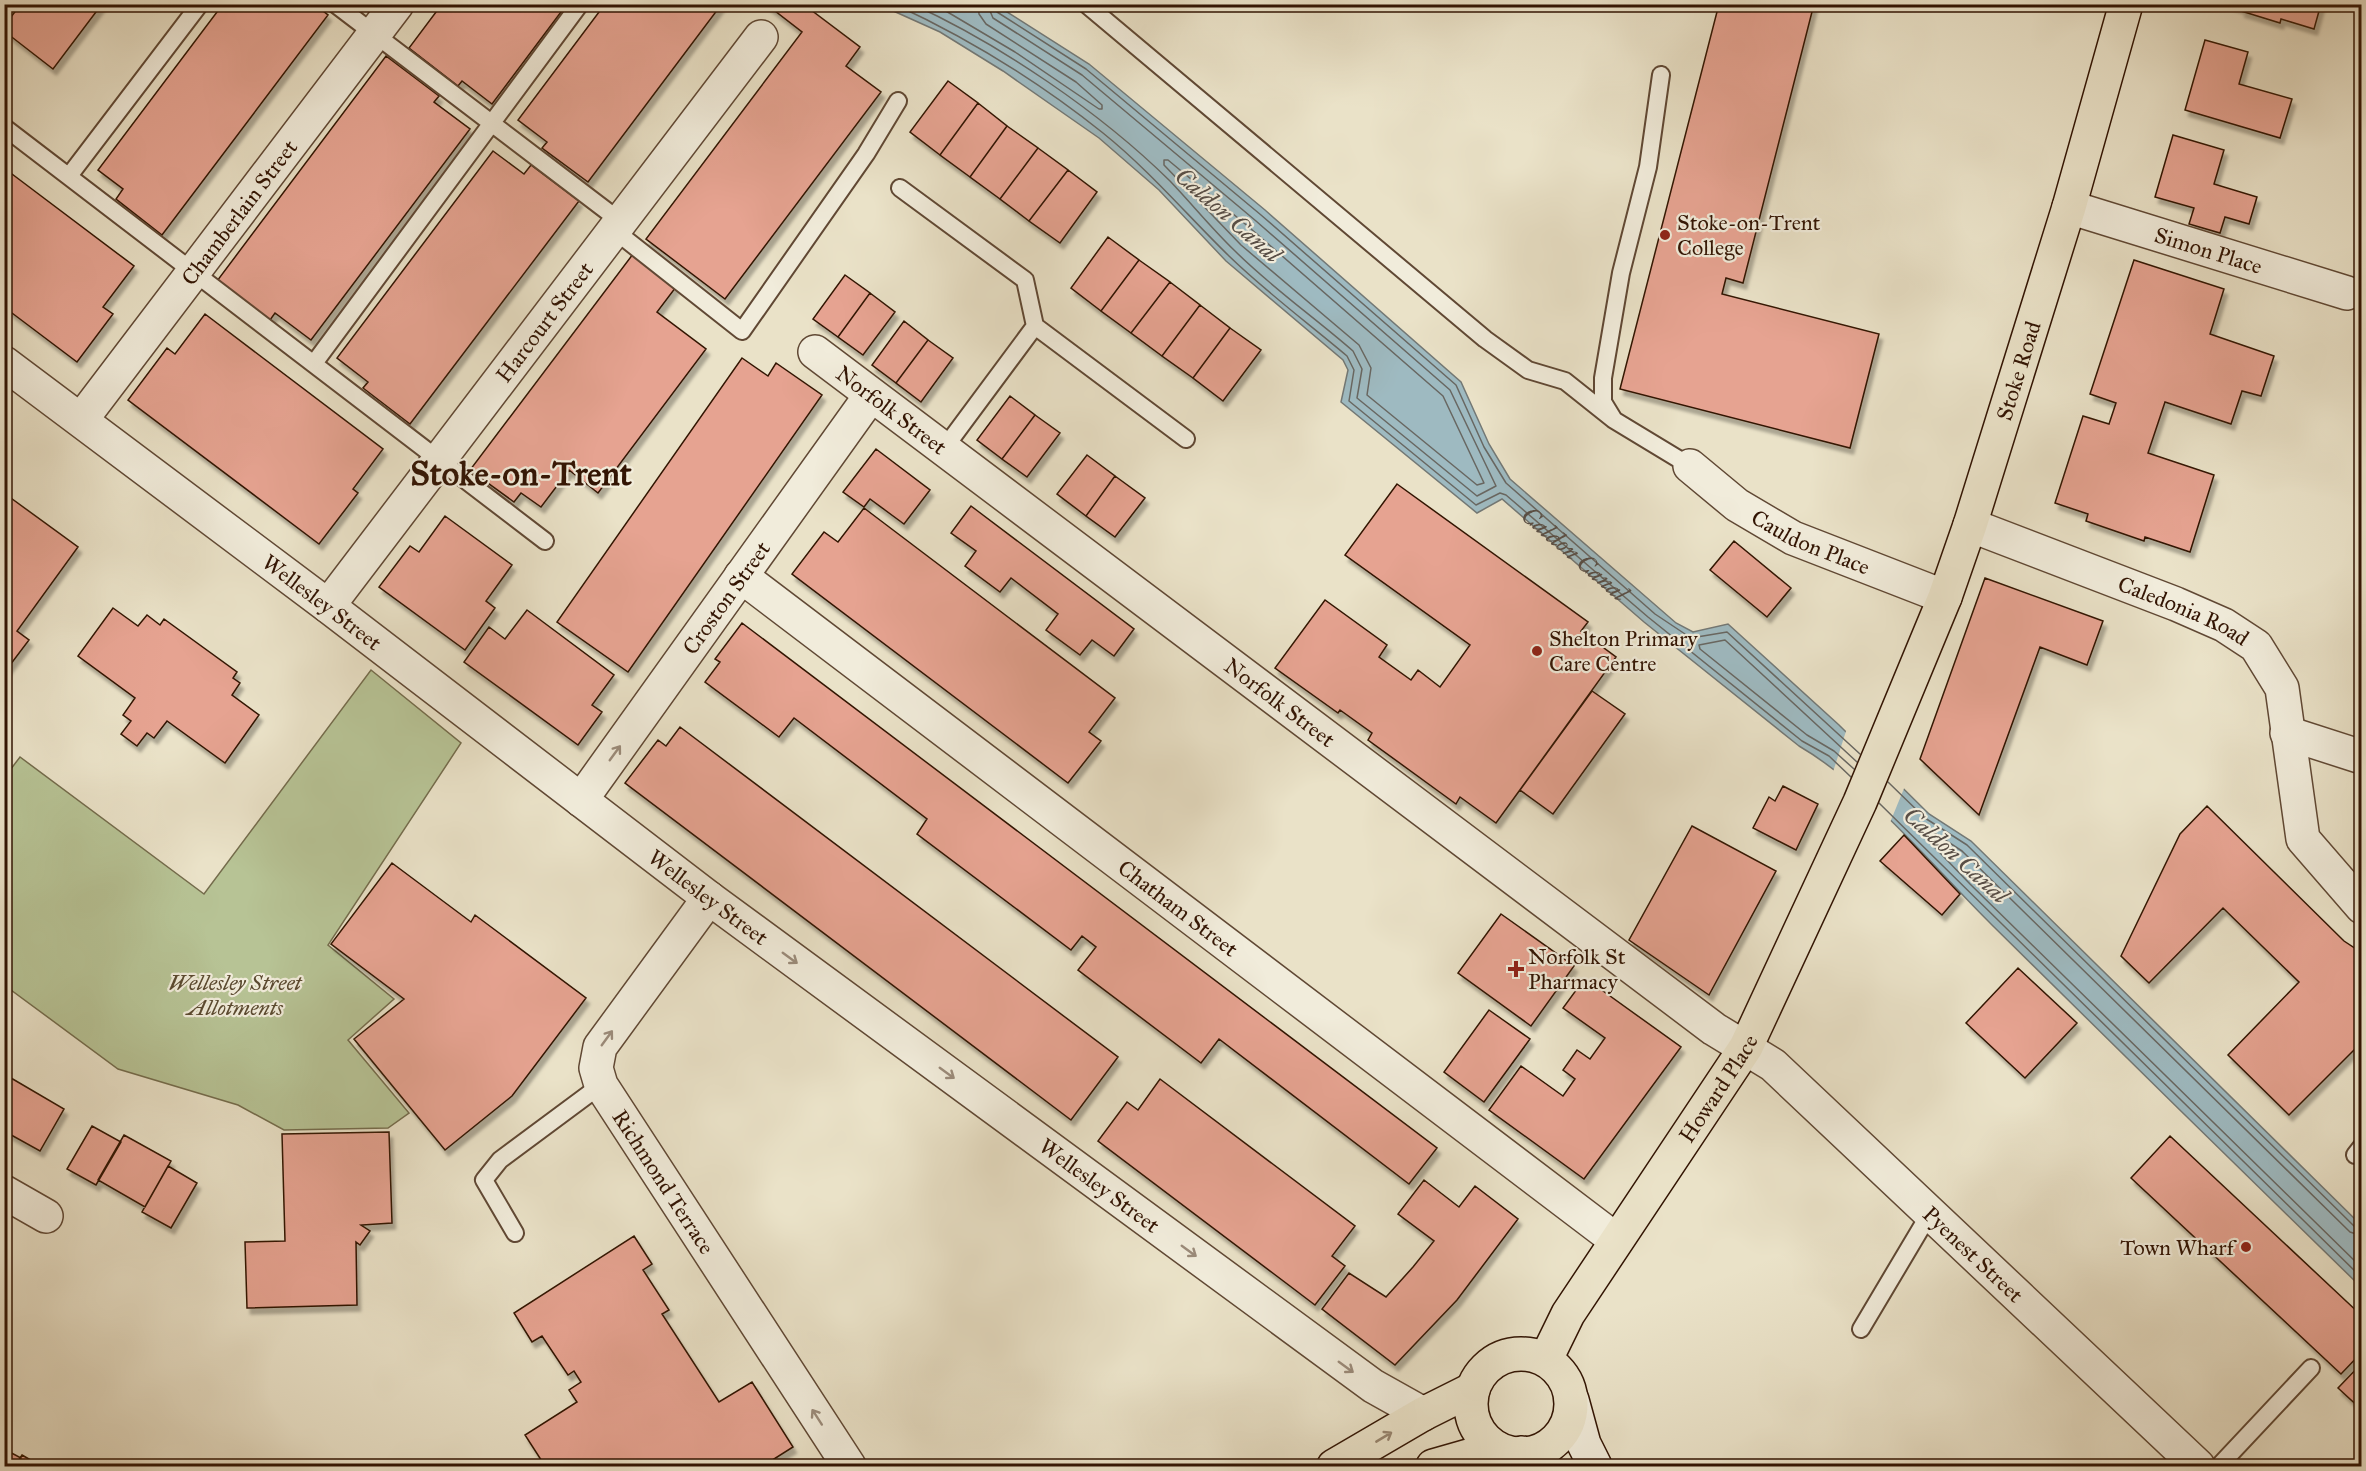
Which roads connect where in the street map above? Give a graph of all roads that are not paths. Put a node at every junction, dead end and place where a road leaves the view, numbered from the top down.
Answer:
1 (200, 4) edge
2 (335, 4) edge
3 (397, 4) edge
4 (580, 4) edge
5 (1086, 4) edge
6 (2126, 4) edge
7 (374, 34) junction
8 (760, 37) dead end
9 (1661, 75) dead end
10 (898, 101) dead end
11 (492, 124) junction
12 (4, 127) edge
13 (69, 176) junction
14 (900, 188) dead end
15 (2069, 207) junction
16 (617, 226) junction
17 (194, 270) junction
18 (2347, 293) dead end
19 (1035, 326) junction
20 (815, 352) dead end
21 (315, 362) junction
22 (4, 363) edge
23 (871, 395) junction
24 (81, 420) junction
25 (1614, 420) junction
26 (1186, 439) dead end
27 (944, 450) junction
28 (440, 459) junction
29 (1690, 466) joint
30 (1970, 525) junction
31 (545, 541) dead end
32 (741, 576) junction
33 (1945, 597) junction
34 (328, 606) junction
35 (1888, 729) joint
36 (2287, 733) junction
37 (2361, 757) edge
38 (581, 800) junction
39 (709, 898) junction
40 (2361, 908) edge
41 (1746, 1047) junction
42 (601, 1085) junction
43 (4, 1192) edge
44 (1930, 1213) junction
45 (46, 1216) dead end
46 (515, 1233) dead end
47 (1616, 1240) junction
48 (1860, 1329) dead end
49 (1546, 1359) junction
50 (2311, 1368) dead end
51 (1473, 1389) junction
52 (1572, 1400) junction
53 (1423, 1414) junction
54 (1516, 1456) edge
55 (849, 1467) edge
56 (1334, 1467) edge
57 (1433, 1467) edge
58 (1595, 1467) edge
59 (2198, 1467) edge
60 (2219, 1467) edge

1 - 13 lane
2 - 7 lane
3 - 7 street, Chamberlain Street
4 - 11 lane
5 - 25 lane
6 - 15 main road, Stoke Road
7 - 11 lane
7 - 17 street, Chamberlain Street
8 - 16 street, Harcourt Street
9 - 25 lane
10 - 16 lane
11 - 16 lane
11 - 21 lane
12 - 13 lane
13 - 17 lane
14 - 19 lane
15 - 18 street, Simon Place
15 - 30 main road, Stoke Road
16 - 28 street, Harcourt Street
17 - 21 lane
17 - 24 street, Chamberlain Street
19 - 26 lane
19 - 27 lane
20 - 23 street, Norfolk Street
21 - 28 lane
22 - 24 street, Wellesley Street
23 - 27 street, Norfolk Street
23 - 32 street, Croston Street
24 - 34 street, Wellesley Street
25 - 29 lane
27 - 41 street, Norfolk Street
28 - 31 lane
28 - 34 street, Harcourt Street
29 - 33 street, Cauldon Place
30 - 33 main road, Stoke Road
30 - 36 street, Caledonia Road
38 -> 32 street, Croston Street
32 - 47 street, Chatham Street
33 - 35 main road, Stoke Road
34 - 38 street, Wellesley Street
35 - 41 main road, Howard Place
36 - 37 street
36 - 40 street, Caledonia Road
38 - 39 street, Wellesley Street
42 -> 39 street, Richmond Terrace
39 -> 53 street, Wellesley Street
41 - 44 street, Pyenest Street
41 - 47 main road, Howard Place
42 - 46 lane
55 -> 42 street, Richmond Terrace
43 - 45 street
44 - 48 lane
44 - 59 street, Pyenest Street
47 - 49 main road, Howard Place
49 - 51 main road
49 - 52 main road
50 - 60 lane
51 - 53 main road
51 - 54 main road
52 - 54 main road
52 - 58 street
56 -> 53 main road
54 - 57 main road

